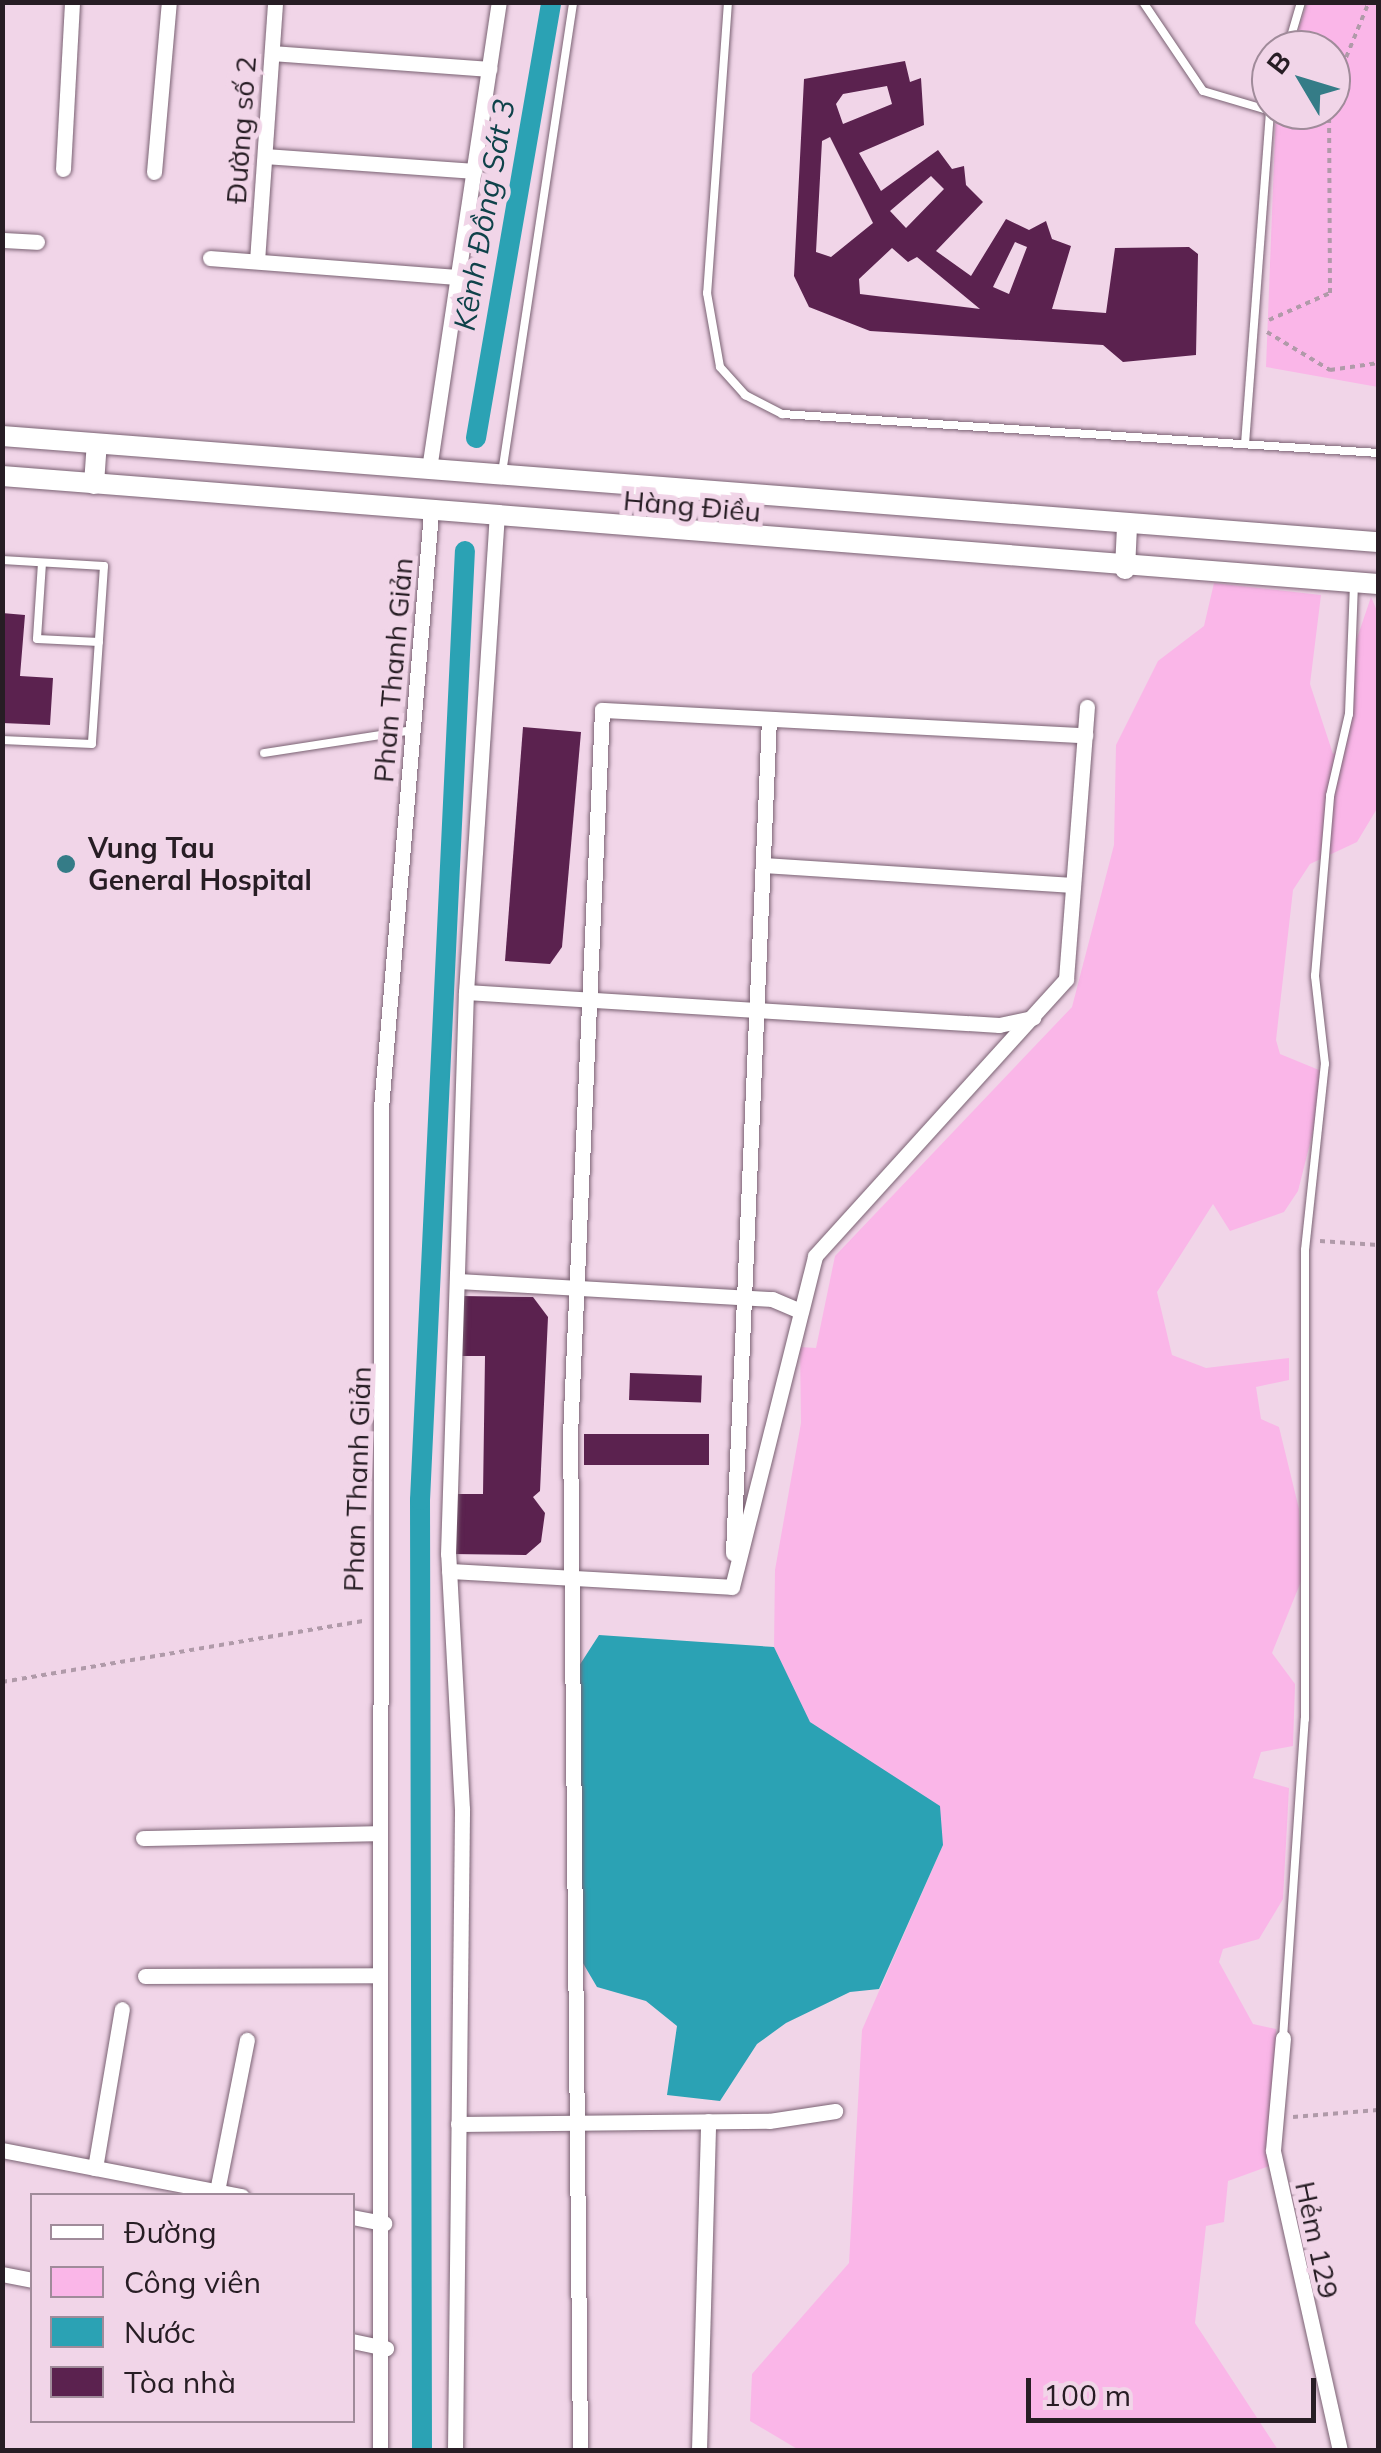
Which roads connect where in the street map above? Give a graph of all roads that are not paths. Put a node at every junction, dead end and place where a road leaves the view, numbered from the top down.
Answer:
1 (72, 2) edge
2 (169, 2) edge
3 (275, 2) edge
4 (498, 2) edge
5 (573, 2) edge
6 (728, 2) edge
7 (1143, 2) edge
8 (1300, 2) edge
9 (1292, 30) edge
10 (272, 53) junction
11 (489, 69) junction
12 (1251, 105) edge
13 (1266, 130) edge
14 (265, 156) junction
15 (62, 169) dead end
16 (154, 172) dead end
17 (474, 172) junction
18 (2, 240) edge
19 (38, 242) dead end
20 (210, 258) dead end
21 (257, 261) junction
22 (459, 277) junction
23 (2, 436) edge
24 (1246, 444) junction
25 (97, 445) junction
26 (1378, 453) edge
27 (429, 469) junction
28 (2, 476) edge
29 (501, 477) junction
30 (94, 484) junction
31 (431, 512) junction
32 (497, 518) junction
33 (1127, 526) junction
34 (1378, 542) edge
35 (2, 560) edge
36 (42, 562) junction
37 (1124, 569) junction
38 (1354, 582) junction
39 (1378, 584) edge
40 (99, 642) junction
41 (1087, 707) dead end
42 (769, 719) junction
43 (412, 730) junction
44 (1085, 735) junction
45 (2, 740) edge
46 (264, 753) dead end
47 (763, 865) junction
48 (1069, 885) junction
49 (466, 992) junction
50 (589, 999) junction
51 (754, 1009) junction
52 (1033, 1018) junction
53 (458, 1282) junction
54 (574, 1288) junction
55 (738, 1296) junction
56 (800, 1311) junction
57 (450, 1571) junction
58 (570, 1577) junction
59 (732, 1587) junction
60 (378, 1833) junction
61 (144, 1838) dead end
62 (379, 1975) junction
63 (145, 1976) dead end
64 (122, 2009) dead end
65 (1283, 2038) joint
66 (247, 2040) dead end
67 (835, 2111) dead end
68 (708, 2121) junction
69 (579, 2122) junction
70 (458, 2124) junction
71 (2, 2150) edge
72 (94, 2168) junction
73 (217, 2191) junction
74 (227, 2193) edge
75 (355, 2217) edge
76 (384, 2223) junction
77 (2, 2274) edge
78 (30, 2280) edge
79 (355, 2343) edge
80 (386, 2348) junction
81 (380, 2450) edge
82 (455, 2450) edge
83 (580, 2450) edge
84 (699, 2450) edge
85 (1340, 2450) edge

1 - 15 street
2 - 16 street
3 - 10 street, Đường số 2
4 - 11 street
5 - 29 lane
6 - 24 lane
7 - 12 lane
8 - 9 lane
10 - 11 street
10 - 14 street, Đường số 2
11 - 17 street
13 - 24 lane
14 - 17 street
14 - 21 street, Đường số 2
17 - 22 street
18 - 19 street
20 - 21 street
21 - 22 street
22 - 27 street
23 - 25 main road, Hàng Điều
24 - 26 lane
25 - 27 main road, Hàng Điều
25 - 30 main road
27 - 29 main road, Hàng Điều
28 - 30 main road, Hàng Điều
29 - 33 main road, Hàng Điều
30 - 31 main road, Hàng Điều
31 - 32 main road, Hàng Điều
31 - 43 street, Phan Thanh Giản
32 - 37 main road, Hàng Điều
32 - 49 street
33 - 34 main road, Hàng Điều
33 - 37 main road
35 - 36 lane
36 - 40 lane
36 - 40 lane
37 - 38 main road, Hàng Điều
38 - 39 main road, Hàng Điều
38 - 65 lane
40 - 45 lane
41 - 44 street
42 - 44 street
42 - 47 street
42 - 50 street
43 - 46 lane
43 - 60 street, Phan Thanh Giản
44 - 48 street
47 - 48 street
47 - 51 street
48 - 52 street
49 - 50 street
49 - 53 street
50 - 51 street
50 - 54 street
51 - 52 street
51 - 55 street
52 - 56 street
53 - 54 street
53 - 57 street
54 - 55 street
54 - 58 street
55 - 56 street
55 - 59 street
56 - 59 street
57 - 58 street
57 - 70 street
58 - 59 street
58 - 69 street
60 - 61 street
60 - 62 street, Phan Thanh Giản
62 - 63 street
62 - 76 street, Phan Thanh Giản
64 - 72 street
65 - 85 street, Hẻm 129
66 - 73 street
67 - 68 street
68 - 69 street
68 - 84 street
69 - 70 street
69 - 83 street
70 - 82 street
71 - 72 street
72 - 73 street
73 - 74 street
75 - 76 street
76 - 80 street, Phan Thanh Giản
77 - 78 street
79 - 80 street
80 - 81 street, Phan Thanh Giản

